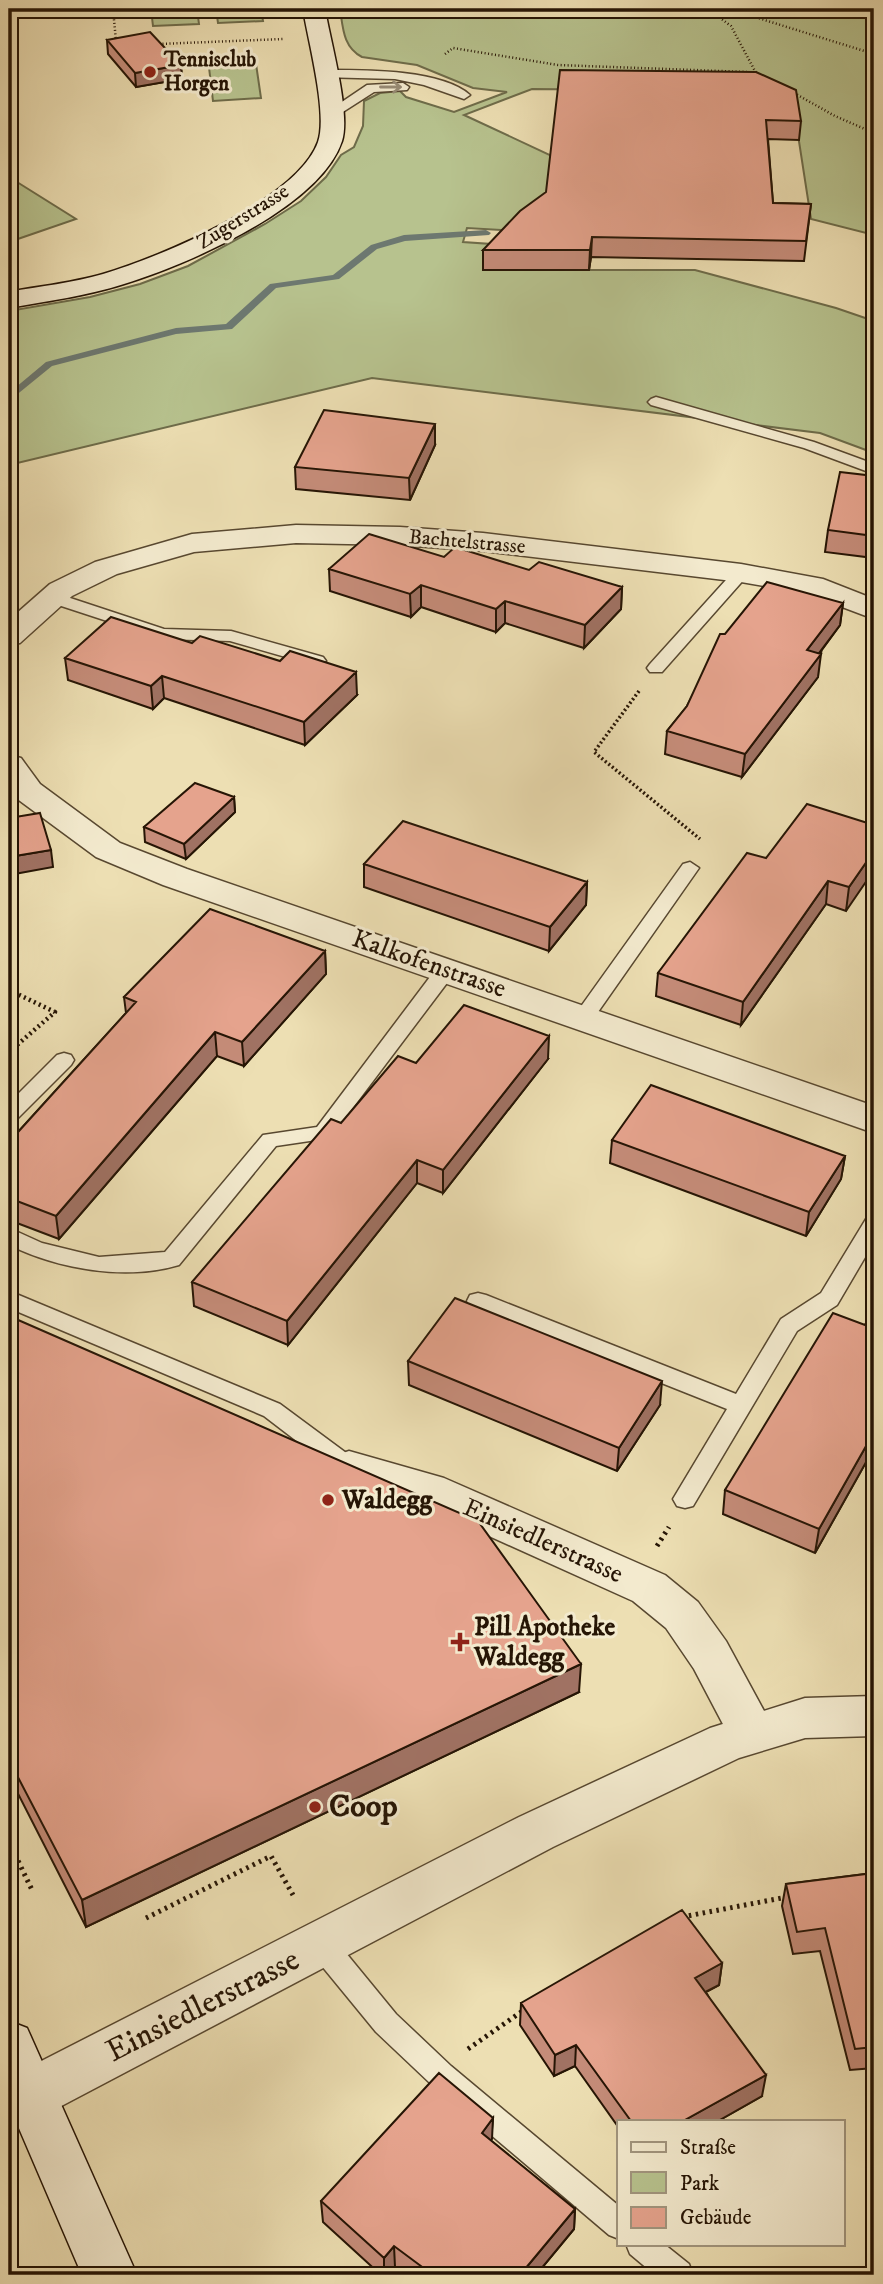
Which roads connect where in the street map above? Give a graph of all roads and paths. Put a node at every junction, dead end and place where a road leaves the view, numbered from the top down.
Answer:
1 (113, 9) edge
2 (314, 9) edge
3 (708, 9) edge
4 (729, 9) edge
5 (319, 38) junction
6 (117, 43) edge
7 (150, 44) edge
8 (874, 54) edge
9 (324, 74) junction
10 (412, 76) junction
11 (790, 91) edge
12 (330, 114) junction
13 (874, 132) edge
14 (9, 300) edge
15 (656, 402) dead end
16 (874, 469) edge
17 (741, 573) junction
18 (57, 594) junction
19 (874, 610) edge
20 (9, 636) edge
21 (337, 667) edge
22 (656, 668) joint
23 (9, 765) edge
24 (690, 868) joint
25 (446, 970) junction
26 (9, 990) edge
27 (584, 1017) junction
28 (9, 1052) edge
29 (64, 1060) dead end
30 (9, 1115) edge
31 (874, 1120) edge
32 (874, 1224) edge
33 (9, 1236) edge
34 (9, 1299) edge
35 (478, 1301) dead end
36 (742, 1406) junction
37 (349, 1468) joint
38 (685, 1499) dead end
39 (874, 1716) edge
40 (752, 1733) junction
41 (9, 1842) edge
42 (32, 1890) dead end
43 (293, 1895) dead end
44 (800, 1895) edge
45 (145, 1917) dead end
46 (670, 1924) edge
47 (322, 1945) junction
48 (534, 2004) edge
49 (9, 2045) edge
50 (441, 2075) junction
51 (31, 2094) junction
52 (617, 2223) edge
53 (643, 2246) edge
54 (110, 2275) edge
55 (678, 2275) edge

1 - 6 path
2 - 5 street, Zugerstrasse
3 - 10 path
4 - 8 path
5 - 7 path
5 - 9 street, Zugerstrasse
9 - 10 lane
9 - 12 street, Zugerstrasse
12 -> 10 lane
11 - 13 path
12 - 14 street, Zugerstrasse
15 - 16 lane
17 - 18 street, Bachtelstrasse
17 - 19 street, Bachtelstrasse
17 - 22 lane
18 - 20 street
18 - 21 lane
22 - 24 path
23 - 25 street, Kalkofenstrasse
24 - 27 lane
25 - 27 street, Kalkofenstrasse
25 - 33 lane
26 - 28 path
27 - 31 street, Kalkofenstrasse
29 - 30 lane
32 - 36 lane
34 - 37 lane, Einsiedlerstrasse
35 - 36 lane
36 - 38 lane
37 - 40 street, Einsiedlerstrasse
39 - 40 street, Einsiedlerstrasse
40 - 47 street, Einsiedlerstrasse
41 - 42 path
43 - 45 path
44 - 46 path
47 - 50 lane
47 - 51 street, Einsiedlerstrasse
48 - 50 path
49 - 51 street
50 - 52 lane
51 - 54 street
53 - 55 lane

